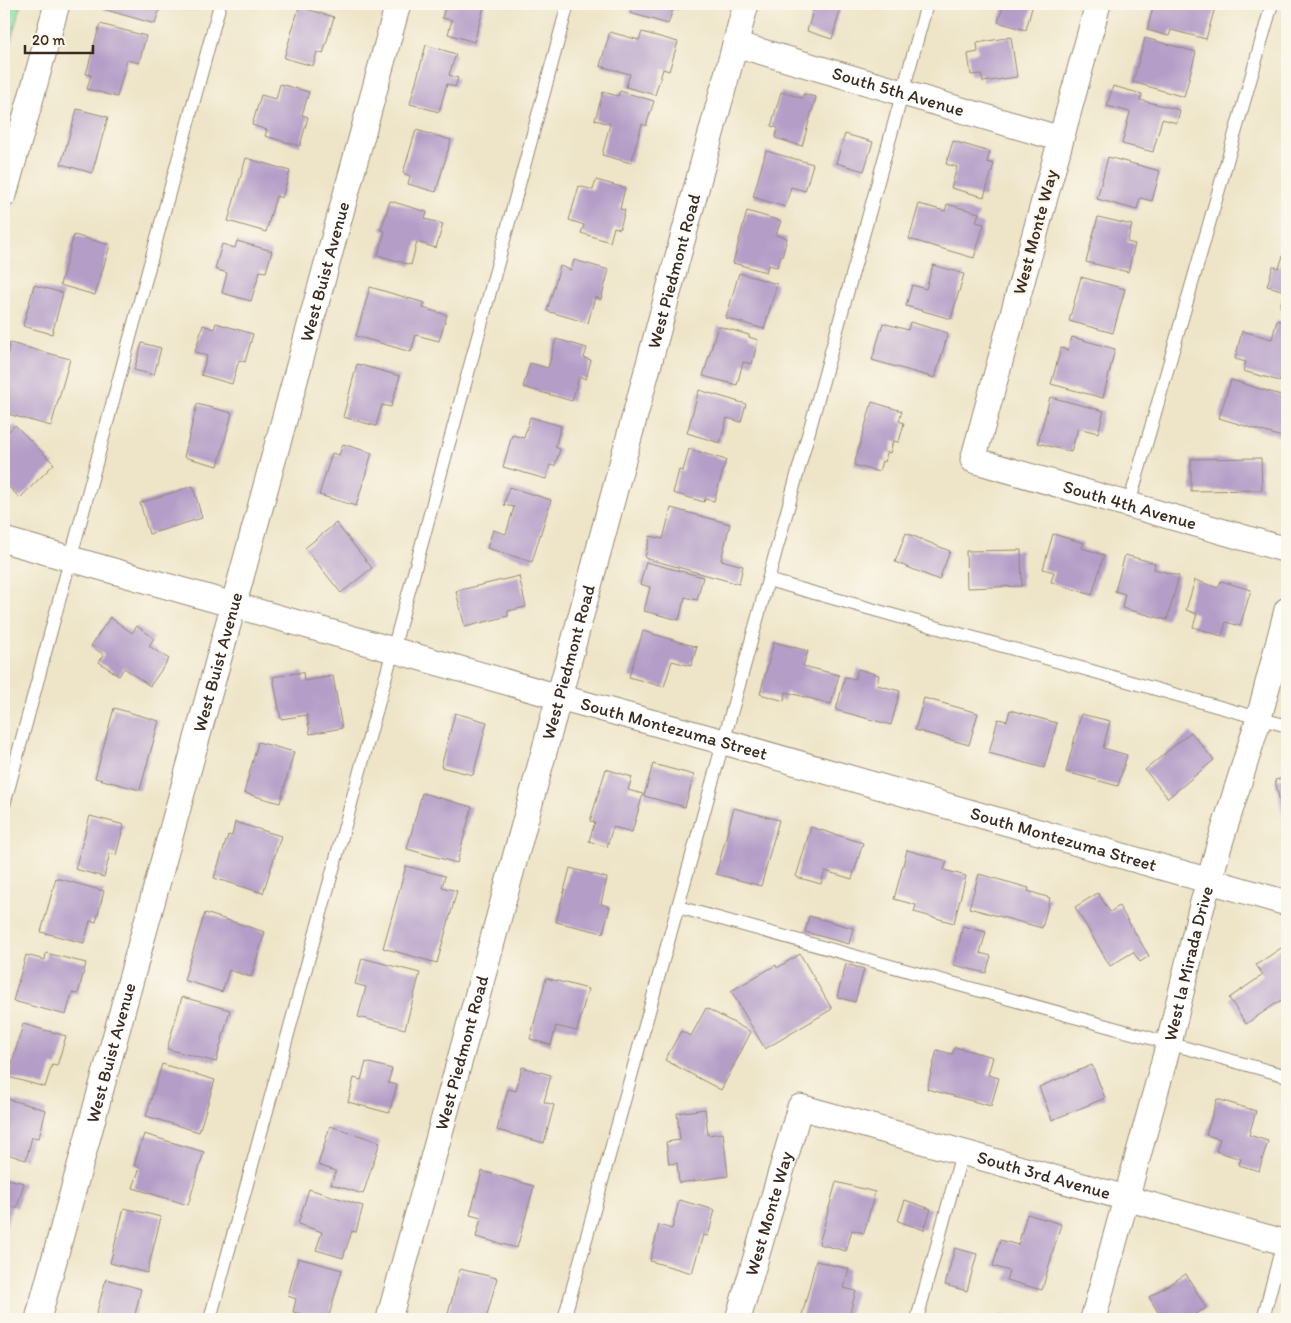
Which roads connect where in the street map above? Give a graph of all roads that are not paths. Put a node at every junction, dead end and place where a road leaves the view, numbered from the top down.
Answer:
1 (57, 4) edge
2 (220, 4) edge
3 (398, 4) edge
4 (568, 4) edge
5 (746, 4) edge
6 (926, 4) edge
7 (1098, 4) edge
8 (1272, 4) edge
9 (735, 44) junction
10 (902, 93) junction
11 (1061, 140) junction
12 (4, 195) edge
13 (973, 460) joint
14 (1129, 504) junction
15 (4, 540) edge
16 (1287, 550) edge
17 (70, 559) junction
18 (768, 580) junction
19 (234, 605) junction
20 (1287, 610) edge
21 (393, 650) junction
22 (559, 697) junction
23 (1259, 718) junction
24 (1287, 726) edge
25 (724, 742) junction
26 (4, 805) edge
27 (1209, 881) junction
28 (1287, 903) edge
29 (678, 907) junction
30 (1169, 1043) junction
31 (1287, 1076) edge
32 (800, 1107) joint
33 (962, 1153) junction
34 (1126, 1198) junction
35 (1285, 1243) edge
36 (38, 1319) edge
37 (210, 1319) edge
38 (389, 1319) edge
39 (564, 1319) edge
40 (738, 1319) edge
41 (917, 1319) edge
42 (1093, 1319) edge
43 (1263, 1319) edge

1 - 12 street
2 - 17 lane
3 - 19 street, West Buist Avenue
4 - 21 lane
5 - 9 street, West Piedmont Road
6 - 10 lane
7 - 11 street, West Monte Way
8 - 14 lane
9 - 10 street, South 5th Avenue
9 - 22 street, West Piedmont Road
10 - 11 street, South 5th Avenue
10 - 18 lane
11 - 13 street, West Monte Way
13 - 14 street, South 4th Avenue
14 - 16 street, South 4th Avenue
15 - 17 street, South Montezuma Street
17 - 19 street, South Montezuma Street
17 - 26 lane
18 - 23 lane
18 - 25 lane
19 - 21 street, South Montezuma Street
19 - 36 street, West Buist Avenue
20 - 23 street, West la Mirada Drive
21 - 22 street, South Montezuma Street
21 - 37 lane
22 - 25 street, South Montezuma Street
22 - 38 street, West Piedmont Road
23 - 24 lane
23 - 27 street, West la Mirada Drive
25 - 27 street, South Montezuma Street
25 - 29 lane
27 - 28 street, South Montezuma Street
27 - 30 street, West la Mirada Drive
29 - 30 lane
29 - 39 lane
30 - 31 lane
30 - 34 street, West la Mirada Drive
32 - 33 street, South 3rd Avenue
32 - 40 street, West Monte Way
33 - 34 street, South 3rd Avenue
33 - 41 lane
34 - 35 street, South 3rd Avenue
34 - 42 street, West la Mirada Drive
35 - 43 lane

